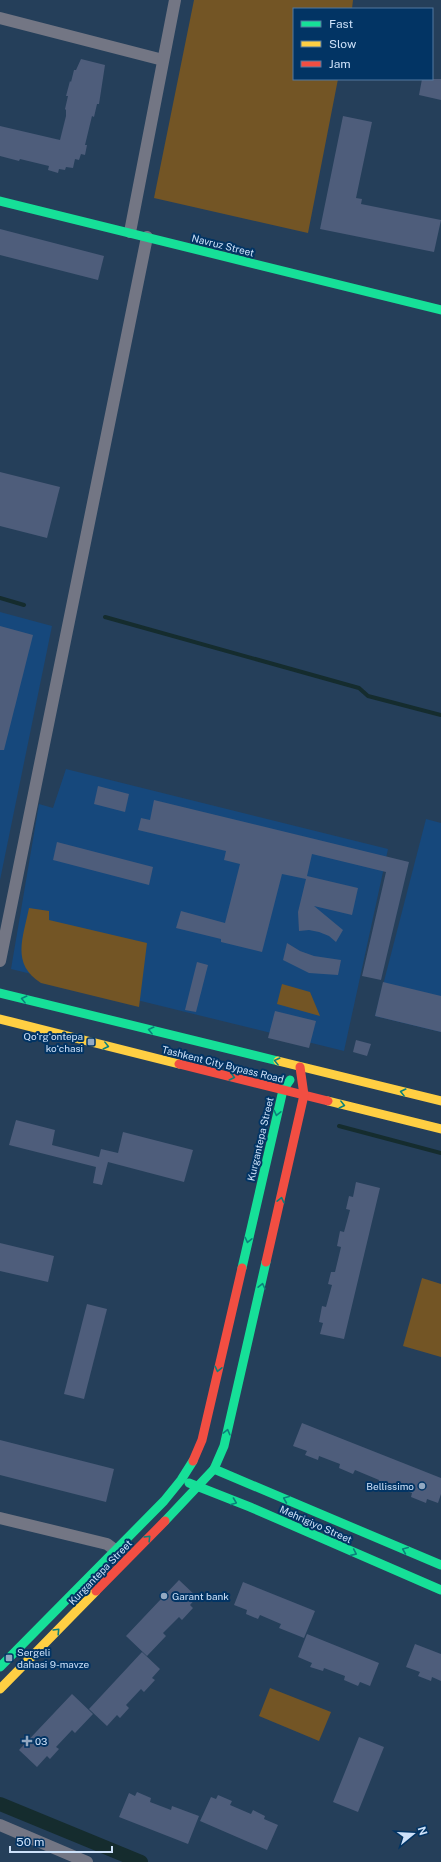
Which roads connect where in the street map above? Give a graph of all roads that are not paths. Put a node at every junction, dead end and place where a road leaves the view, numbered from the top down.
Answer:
1 (175, 0) edge
2 (0, 18) edge
3 (164, 60) junction
4 (0, 201) edge
5 (130, 232) junction
6 (147, 237) junction
7 (441, 310) edge
8 (0, 961) edge
9 (0, 993) edge
10 (0, 1019) edge
11 (300, 1067) junction
12 (283, 1090) junction
13 (304, 1095) junction
14 (441, 1101) edge
15 (441, 1129) edge
16 (214, 1469) junction
17 (182, 1480) junction
18 (198, 1488) junction
19 (0, 1518) edge
20 (115, 1550) junction
21 (441, 1565) edge
22 (441, 1590) edge
23 (0, 1667) edge
24 (0, 1689) edge
25 (0, 1826) edge
26 (87, 1862) edge

1 - 3 street
2 - 3 street
3 - 5 street
4 - 5 main road, Navruz Street
5 - 6 main road, Navruz Street
6 - 7 main road, Navruz Street
6 - 8 street
11 -> 9 main road, Tashkent City Bypass Road
10 -> 12 main road, Tashkent City Bypass Road
11 - 12 main road, Kurgantepa Street
11 - 13 main road, Kurgantepa Street
14 -> 11 main road, Tashkent City Bypass Road
12 - 13 main road, Tashkent City Bypass Road
12 -> 17 main road, Kurgantepa Street
13 -> 15 main road, Tashkent City Bypass Road
16 -> 13 main road, Kurgantepa Street
16 - 17 main road, Kurgantepa Street
16 - 18 main road, Kurgantepa Street
21 -> 16 main road, Mehrigiyo Street
17 - 18 main road, Mehrigiyo Street
17 - 20 main road, Kurgantepa Street
18 -> 22 main road, Mehrigiyo Street
24 -> 18 main road, Kurgantepa Street
19 - 20 street
20 - 23 main road, Kurgantepa Street
25 - 26 street

